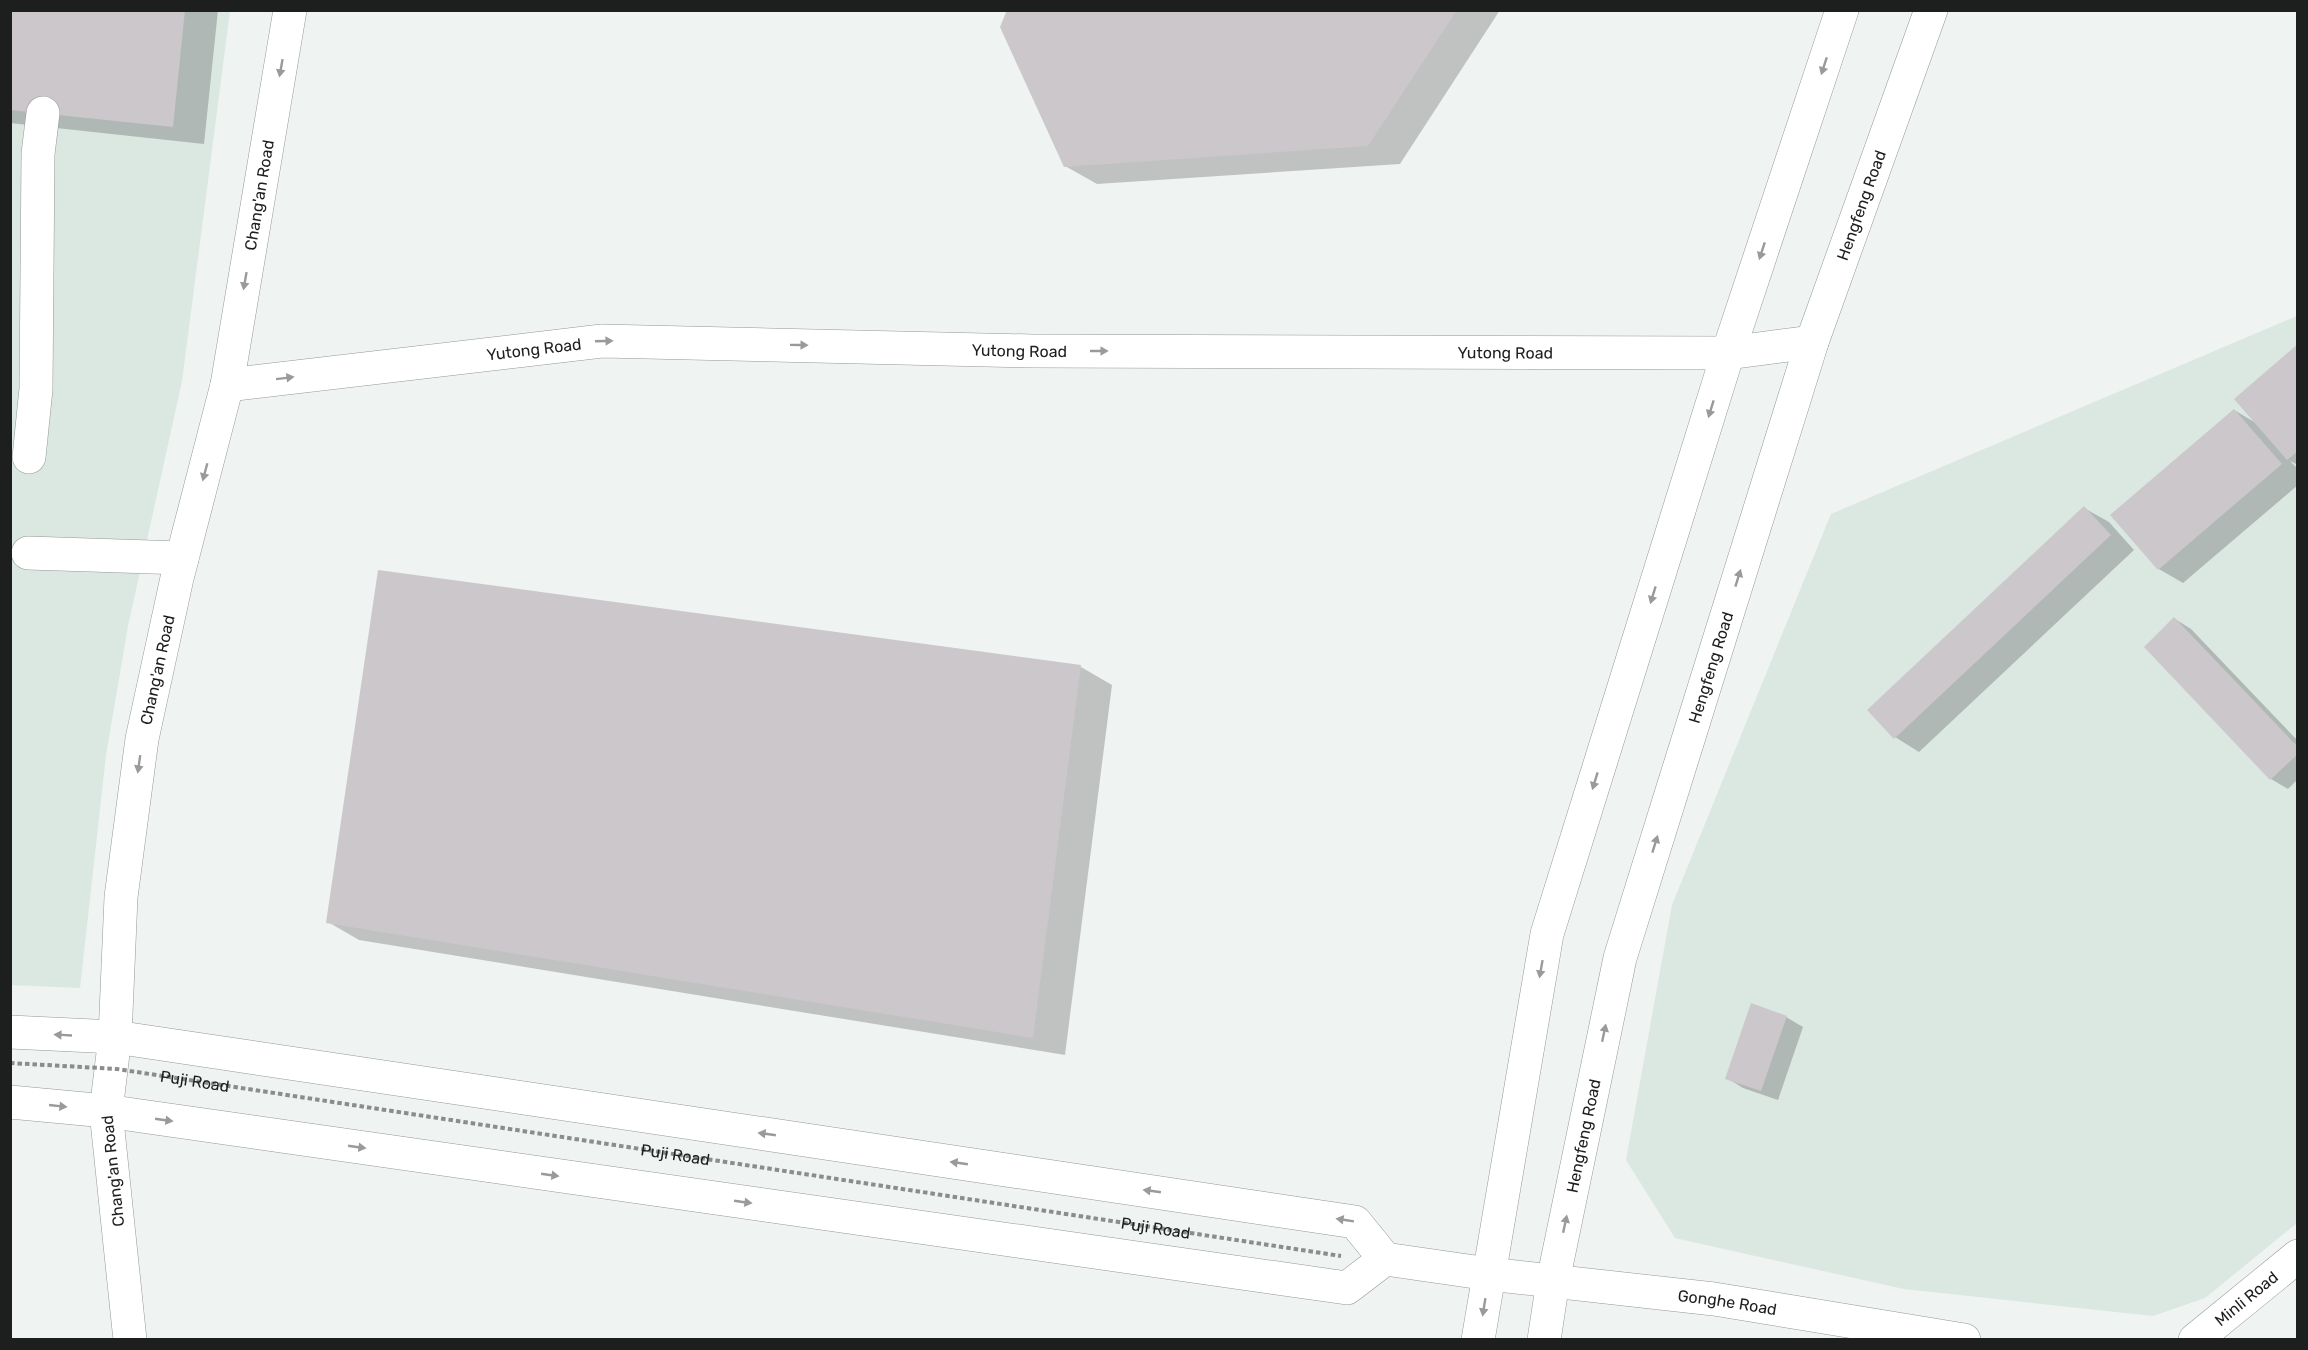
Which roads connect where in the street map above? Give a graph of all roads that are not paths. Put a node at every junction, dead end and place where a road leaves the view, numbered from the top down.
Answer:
1 (290, 10) edge
2 (1842, 10) edge
3 (1931, 10) edge
4 (43, 113) dead end
5 (1812, 342) junction
6 (1728, 353) junction
7 (227, 385) junction
8 (29, 457) dead end
9 (28, 553) dead end
10 (182, 558) junction
11 (10, 1032) edge
12 (115, 1037) junction
13 (10, 1102) edge
14 (106, 1111) junction
15 (2298, 1256) edge
16 (1385, 1259) junction
17 (1489, 1274) junction
18 (1553, 1281) junction
19 (130, 1340) edge
20 (1478, 1340) edge
21 (1544, 1340) edge
22 (1964, 1340) edge
23 (2195, 1340) edge

1 -> 7 street, Chang'an Road
2 -> 6 street
3 - 5 street, Hengfeng Road
4 - 8 street
5 - 6 street, Yutong Road
18 -> 5 street, Hengfeng Road
7 -> 6 street, Yutong Road
6 -> 17 street
7 -> 10 street, Chang'an Road
9 - 10 street
10 -> 12 street, Chang'an Road
12 -> 11 street
12 - 14 street, Chang'an Road
16 -> 12 street
13 -> 14 street
14 -> 16 street
14 - 19 street, Chang'an Road
15 - 23 street, Minli Road
16 - 17 street
17 - 18 street, Gonghe Road
17 -> 20 street
18 - 21 street, Hengfeng Road
18 - 22 street, Gonghe Road

